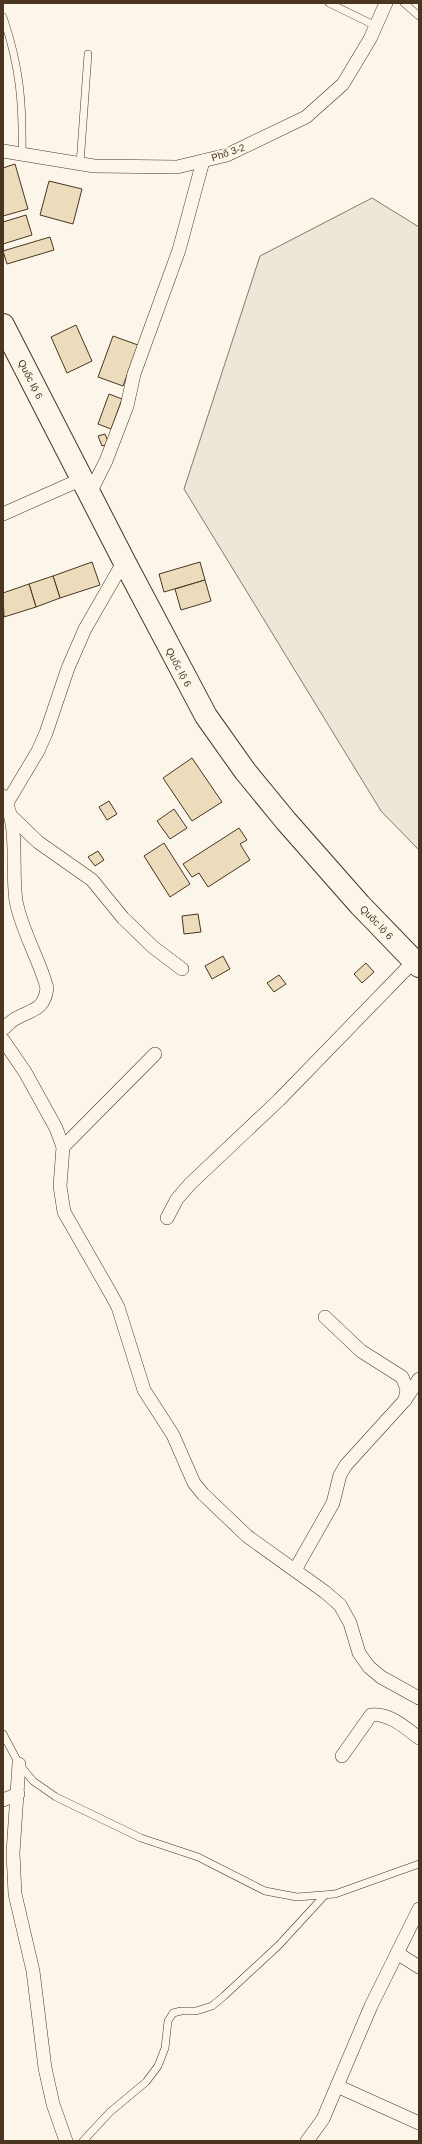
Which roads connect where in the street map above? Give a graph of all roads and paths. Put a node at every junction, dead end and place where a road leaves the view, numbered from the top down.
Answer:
1 (329, 3) edge
2 (386, 3) edge
3 (404, 3) edge
4 (419, 16) edge
5 (3, 17) edge
6 (376, 26) junction
7 (88, 54) dead end
8 (3, 152) edge
9 (22, 155) junction
10 (203, 160) junction
11 (80, 164) junction
12 (3, 325) edge
13 (86, 486) junction
14 (3, 514) edge
15 (124, 561) junction
16 (5, 799) edge
17 (11, 816) junction
18 (416, 963) edge
19 (182, 969) dead end
20 (3, 1029) edge
21 (3, 1040) edge
22 (155, 1054) dead end
23 (63, 1147) junction
24 (167, 1218) dead end
25 (325, 1317) dead end
26 (419, 1380) edge
27 (405, 1400) junction
28 (296, 1570) junction
29 (417, 1692) edge
30 (3, 1734) edge
31 (419, 1738) edge
32 (342, 1756) dead end
33 (19, 1764) junction
34 (18, 1794) junction
35 (3, 1800) edge
36 (419, 1864) edge
37 (8, 1876) edge
38 (324, 1896) junction
39 (419, 1909) edge
40 (397, 1954) junction
41 (419, 1967) edge
42 (337, 2086) junction
43 (419, 2123) edge
44 (66, 2141) edge
45 (83, 2141) edge
46 (307, 2141) edge

1 - 6 lane
2 - 6 street, Phố 3-2
3 - 4 lane
5 - 9 lane
6 - 10 street, Phố 3-2
7 - 11 lane
8 - 9 street, Phố 3-2
9 - 11 street, Phố 3-2
10 - 11 street, Phố 3-2
10 - 13 street
12 - 13 highway, Quốc lộ 6
13 - 14 street
13 - 15 highway, Quốc lộ 6
15 - 16 street
15 - 18 highway, Quốc lộ 6
16 - 17 street
17 - 19 street
17 - 20 street
18 - 24 street
21 - 23 street
22 - 23 street
23 - 28 street
25 - 27 street
26 - 27 street
27 - 28 street
28 - 29 street
30 - 33 lane
31 - 32 street
33 - 34 street
33 - 38 lane
34 - 35 street
34 - 37 street
36 - 38 lane
37 - 44 street
38 - 45 lane
39 - 40 street
40 - 41 street
40 - 42 street
42 - 43 street
42 - 46 street

